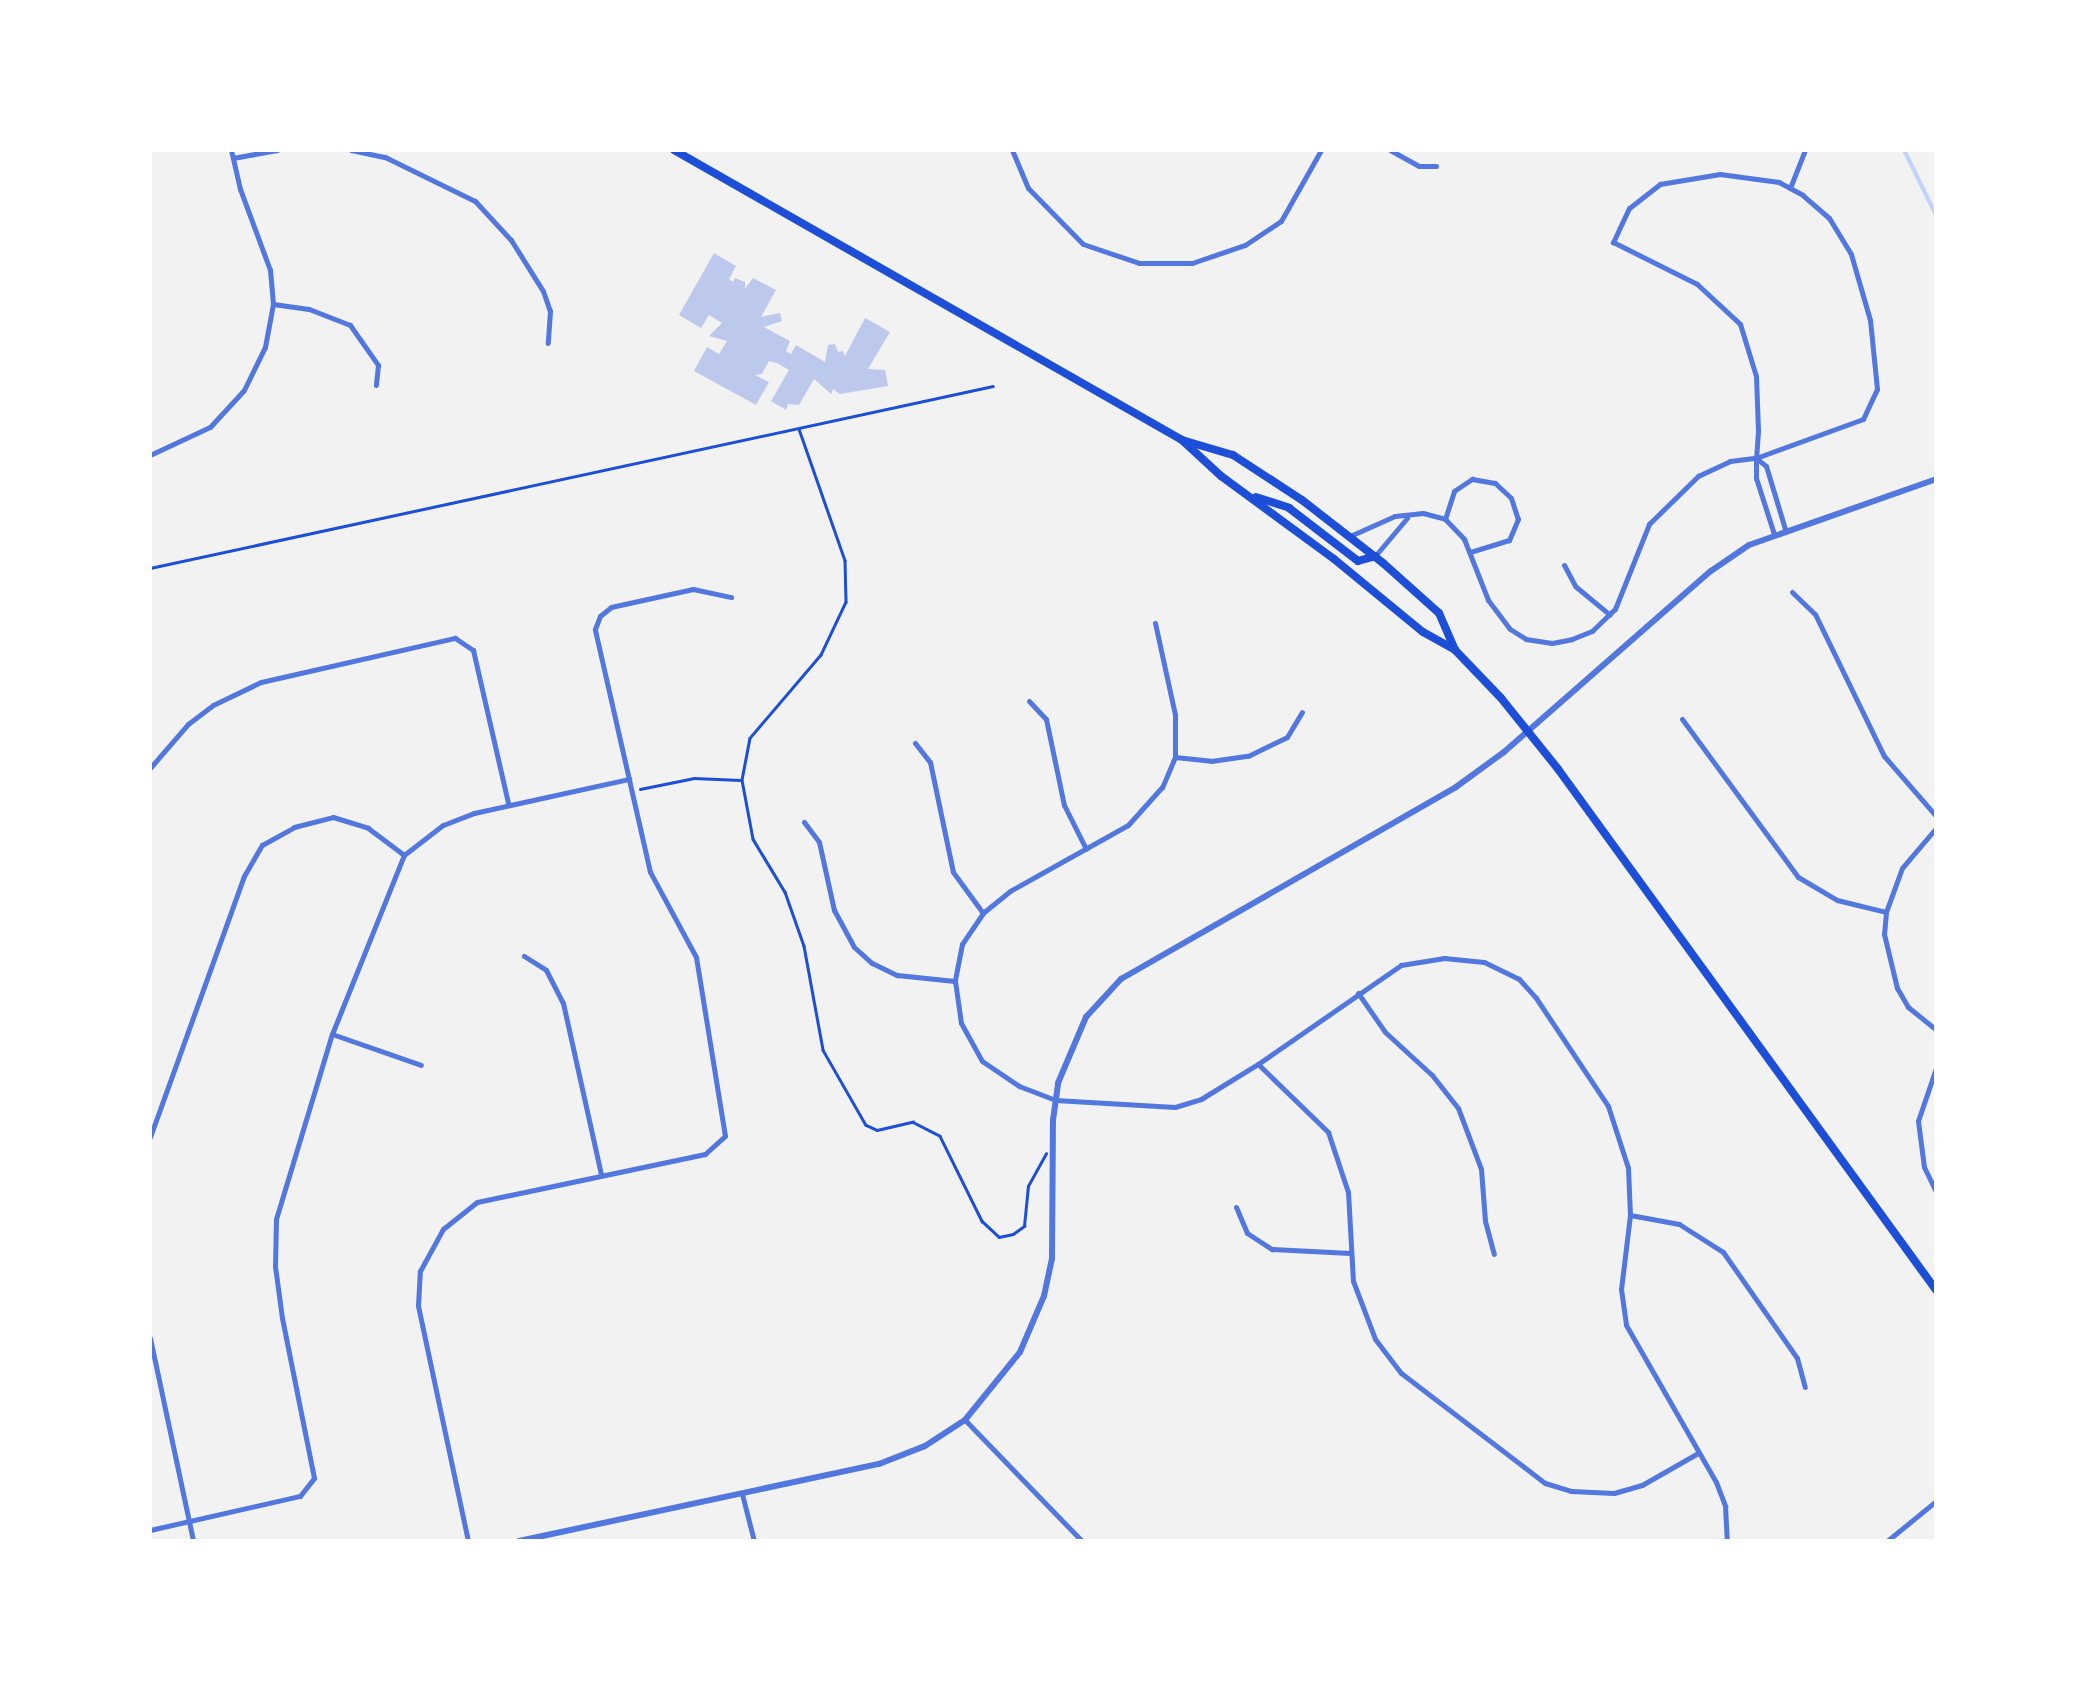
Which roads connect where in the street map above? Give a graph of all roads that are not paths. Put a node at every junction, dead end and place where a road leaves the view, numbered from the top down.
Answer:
1 (231, 150) edge
2 (277, 150) edge
3 (352, 150) edge
4 (674, 150) edge
5 (1012, 150) edge
6 (1321, 150) edge
7 (1390, 150) edge
8 (1805, 150) edge
9 (232, 158) junction
10 (1436, 166) dead end
11 (1790, 188) junction
12 (272, 304) junction
13 (548, 343) dead end
14 (376, 385) dead end
15 (1182, 440) junction
16 (150, 455) edge
17 (1756, 458) junction
18 (1936, 479) edge
19 (1250, 495) junction
20 (1407, 518) junction
21 (1446, 519) junction
22 (1785, 529) junction
23 (1774, 534) junction
24 (1350, 536) junction
25 (1470, 552) junction
26 (1375, 556) junction
27 (1564, 565) dead end
28 (1792, 592) dead end
29 (731, 597) dead end
30 (1610, 615) junction
31 (1154, 623) dead end
32 (1456, 650) junction
33 (1029, 701) dead end
34 (1302, 712) dead end
35 (1682, 719) dead end
36 (1527, 730) junction
37 (915, 743) dead end
38 (1175, 758) junction
39 (150, 768) edge
40 (629, 779) junction
41 (508, 803) junction
42 (1936, 816) edge
43 (804, 822) dead end
44 (1936, 828) edge
45 (1086, 848) junction
46 (404, 855) junction
47 (1886, 912) junction
48 (984, 914) junction
49 (524, 956) dead end
50 (955, 981) junction
51 (1358, 992) junction
52 (1936, 1030) edge
53 (332, 1034) junction
54 (1258, 1064) junction
55 (421, 1066) dead end
56 (1936, 1068) edge
57 (1055, 1100) junction
58 (150, 1137) edge
59 (601, 1175) junction
60 (1936, 1192) edge
61 (1236, 1207) dead end
62 (1630, 1215) junction
63 (1350, 1254) junction
64 (1494, 1254) dead end
65 (1936, 1290) edge
66 (150, 1338) edge
67 (1805, 1387) dead end
68 (964, 1420) junction
69 (1698, 1453) junction
70 (742, 1494) junction
71 (1936, 1501) edge
72 (189, 1522) junction
73 (150, 1530) edge
74 (193, 1541) edge
75 (468, 1541) edge
76 (519, 1541) edge
77 (754, 1541) edge
78 (1082, 1541) edge
79 (1728, 1541) edge
80 (1887, 1541) edge

1 - 9 street
2 - 9 street
3 - 13 street
4 - 15 main road
5 - 6 street
7 - 10 street
8 - 11 street
9 - 12 street
11 - 17 street
11 - 17 street
12 - 14 street
12 - 16 street
15 - 19 main road
15 - 24 main road
17 - 22 street
17 - 23 street
17 - 30 street
18 - 22 street
19 - 26 main road
19 - 32 main road
20 - 21 street
20 - 24 street
20 - 26 street
21 - 25 street
21 - 25 street
22 - 23 street
23 - 36 street
24 - 26 main road
25 - 30 street
26 - 32 main road
27 - 30 street
28 - 42 street
29 - 40 street
31 - 38 street
32 - 36 main road
33 - 45 street
34 - 38 street
35 - 47 street
36 - 57 street
36 - 65 main road
37 - 48 street
38 - 45 street
39 - 41 street
40 - 41 street
40 - 59 street
41 - 46 street
43 - 50 street
44 - 47 street
45 - 48 street
46 - 53 street
46 - 58 street
47 - 52 street
48 - 50 street
49 - 59 street
50 - 57 street
51 - 54 street
51 - 62 street
51 - 64 street
53 - 55 street
53 - 72 street
54 - 57 street
54 - 63 street
56 - 60 street
57 - 68 street
59 - 75 street
61 - 63 street
62 - 67 street
62 - 69 street
63 - 69 street
66 - 72 street
68 - 70 street
68 - 78 street
69 - 79 street
70 - 76 street
70 - 77 street
71 - 80 street
72 - 73 street
72 - 74 street

